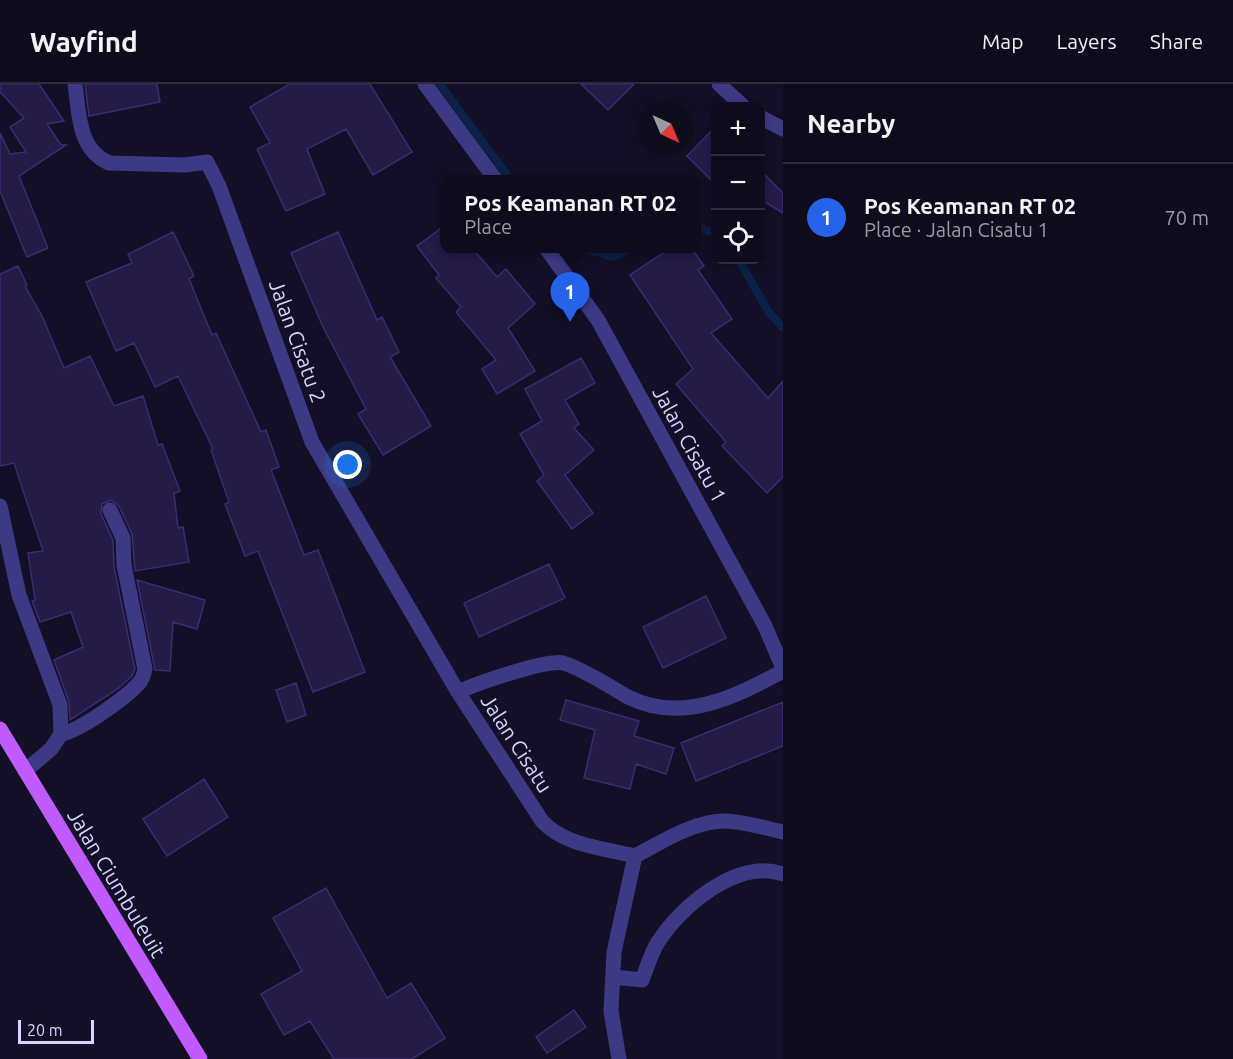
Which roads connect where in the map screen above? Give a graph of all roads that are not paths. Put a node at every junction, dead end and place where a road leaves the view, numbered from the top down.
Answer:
1 (75, 84) edge
2 (425, 84) edge
3 (719, 84) edge
4 (739, 102) edge
5 (765, 120) edge
6 (783, 129) edge
7 (491, 175) edge
8 (549, 253) edge
9 (0, 506) edge
10 (110, 510) dead end
11 (783, 669) edge
12 (458, 692) junction
13 (0, 729) edge
14 (61, 734) junction
15 (25, 771) junction
16 (783, 832) edge
17 (635, 856) junction
18 (783, 874) edge
19 (613, 977) junction
20 (200, 1059) edge
21 (619, 1059) edge

1 - 12 street, Jalan Cisatu 2
2 - 7 street
3 - 4 street
5 - 6 street
8 - 11 street, Jalan Cisatu 1
9 - 14 street
10 - 14 street
11 - 12 street, Jalan Cisatu
12 - 17 street, Jalan Cisatu
13 - 15 main road, Jalan Ciumbuleuit
14 - 15 street
15 - 20 main road, Jalan Ciumbuleuit
16 - 17 street
17 - 19 street
18 - 19 street
19 - 21 street

